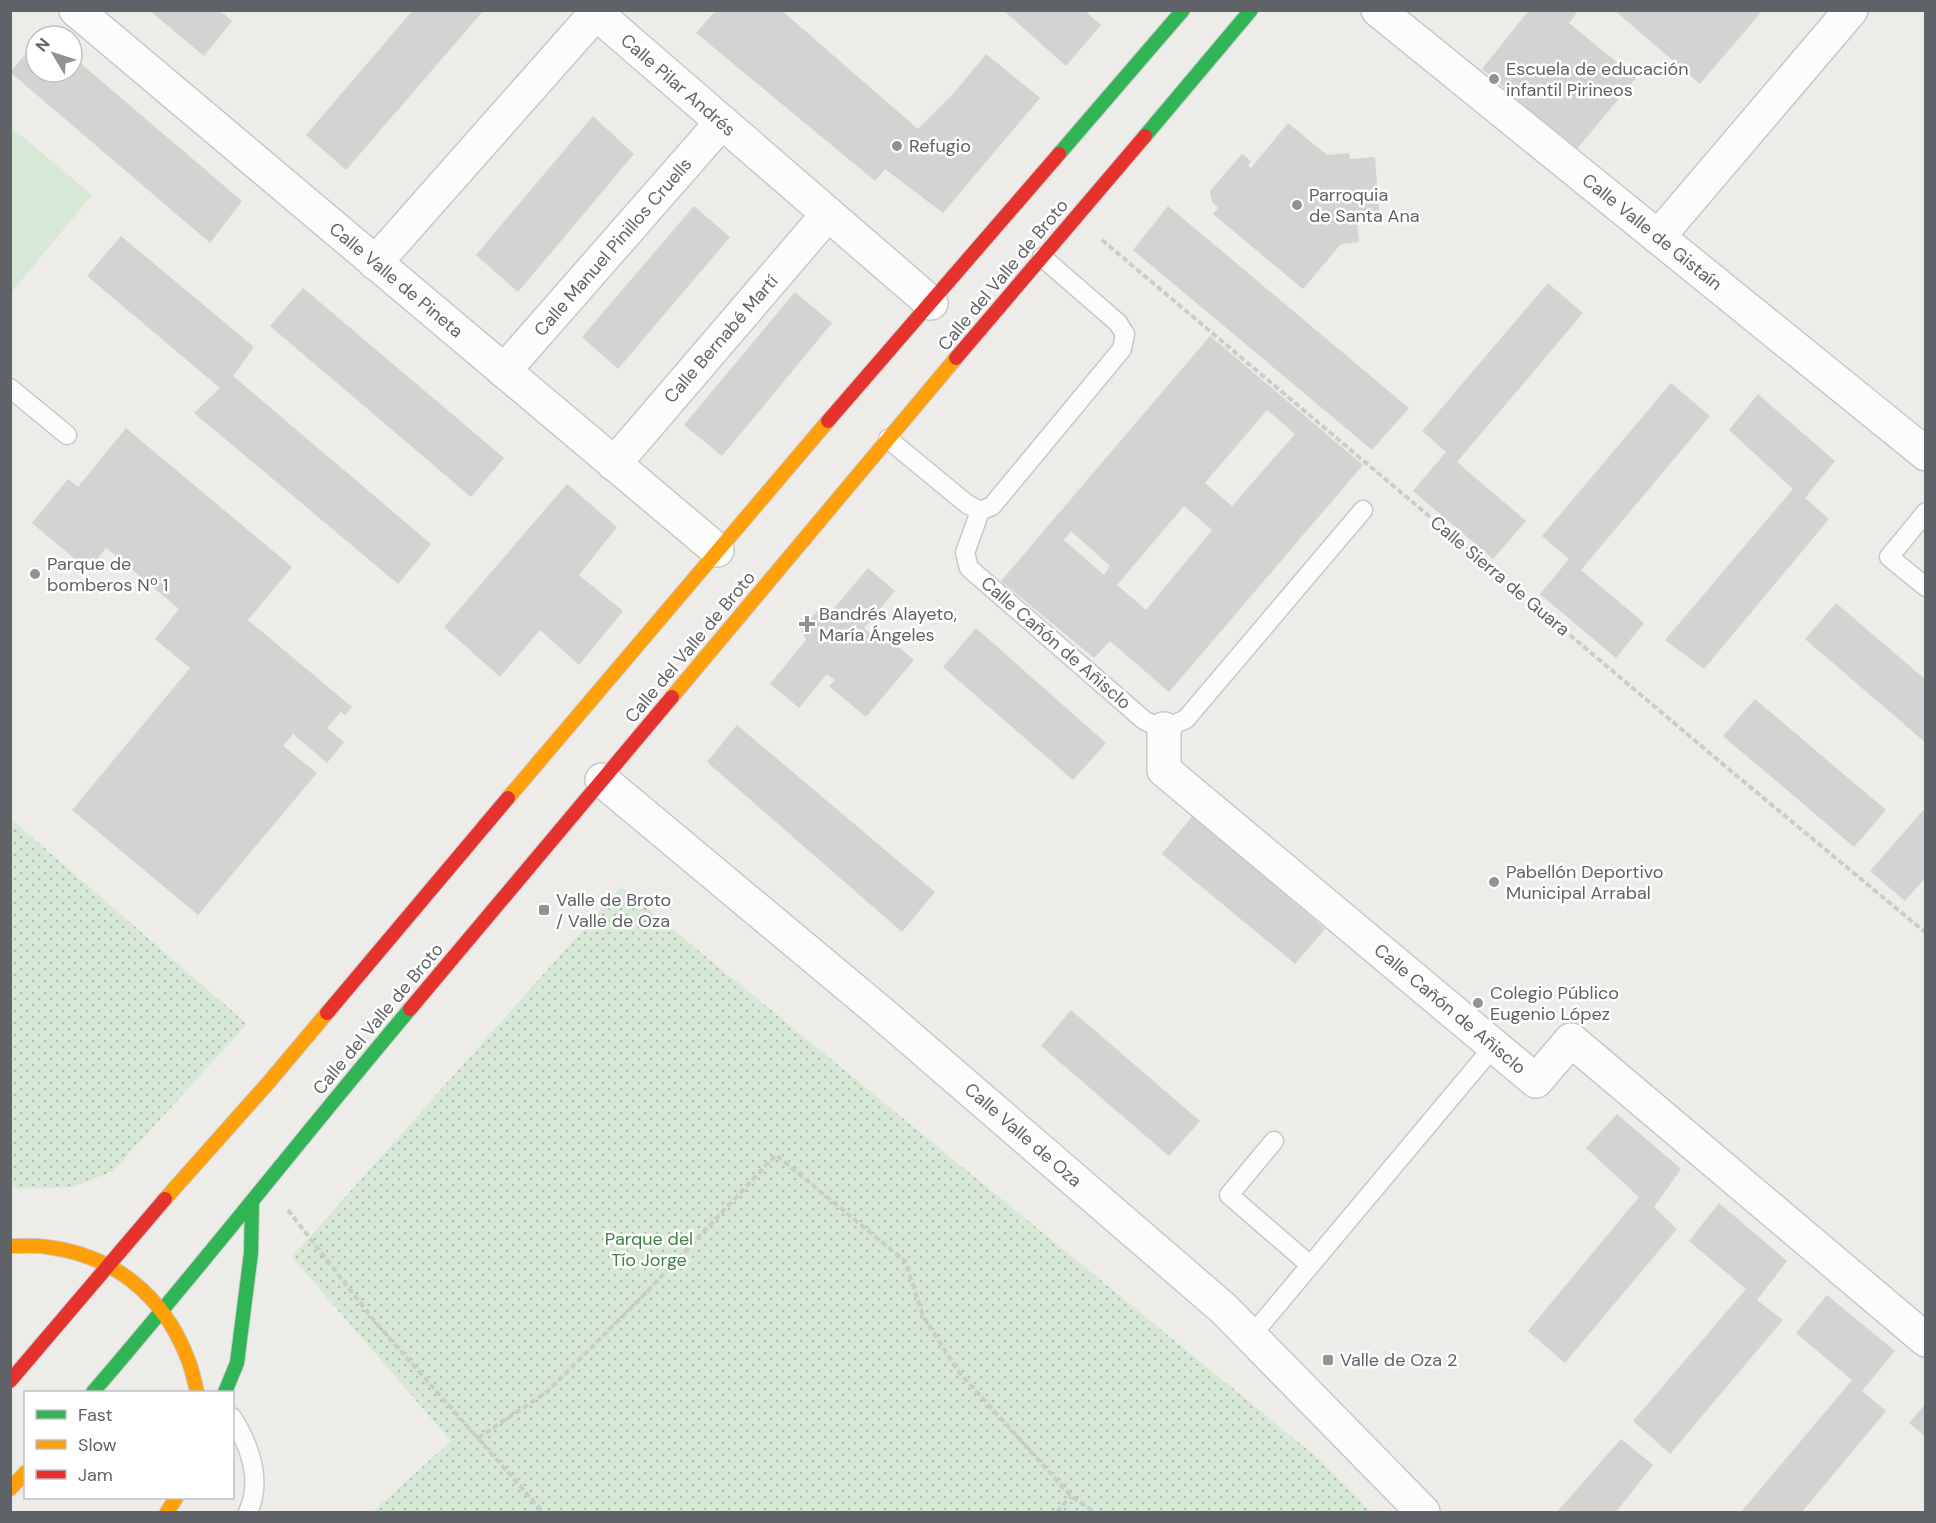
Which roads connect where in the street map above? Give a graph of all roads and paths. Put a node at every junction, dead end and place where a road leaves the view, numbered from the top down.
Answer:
1 (76, 10) edge
2 (1183, 10) edge
3 (1251, 10) edge
4 (1378, 10) edge
5 (1851, 10) edge
6 (722, 122) junction
7 (828, 214) junction
8 (1076, 218) junction
9 (1658, 237) junction
10 (1042, 257) junction
11 (375, 263) junction
12 (931, 303) junction
13 (504, 371) junction
14 (10, 388) edge
15 (67, 435) dead end
16 (888, 439) junction
17 (1926, 454) edge
18 (614, 464) junction
19 (1363, 510) dead end
20 (980, 511) junction
21 (1926, 512) edge
22 (717, 550) junction
23 (1926, 587) edge
24 (1164, 729) junction
25 (602, 780) junction
26 (1926, 933) edge
27 (1494, 1046) junction
28 (1274, 1141) dead end
29 (252, 1202) junction
30 (286, 1208) dead end
31 (11, 1246) edge
32 (109, 1264) junction
33 (1310, 1264) junction
34 (163, 1311) junction
35 (1252, 1335) junction
36 (1926, 1340) edge
37 (193, 1368) junction
38 (10, 1381) edge
39 (94, 1391) edge
40 (197, 1391) edge
41 (215, 1391) edge
42 (225, 1391) edge
43 (234, 1421) edge
44 (478, 1438) junction
45 (24, 1474) edge
46 (10, 1490) edge
47 (1071, 1496) junction
48 (175, 1499) edge
49 (167, 1512) edge
50 (248, 1512) edge
51 (543, 1512) edge
52 (1057, 1512) edge
53 (1094, 1512) edge
54 (1423, 1512) edge

1 - 11 street, Calle Valle de Pineta
2 - 12 main road, Calle del Valle de Broto
3 - 8 main road, Calle del Valle de Broto
4 - 9 street, Calle Valle de Gistaín
5 - 9 street
6 - 7 street, Calle Pilar Andrés
6 - 11 street, Calle Pilar Andrés
6 - 13 street, Calle Manuel Pinillos Cruells
7 - 12 street, Calle Pilar Andrés
7 - 18 street, Calle Bernabé Martí
8 - 10 main road, Calle del Valle de Broto
8 - 26 path, Calle Sierra de Guara
9 - 17 street, Calle Valle de Gistaín
10 - 16 main road, Calle del Valle de Broto
10 - 20 lane
11 - 13 street, Calle Valle de Pineta
12 - 22 main road, Calle del Valle de Broto
13 - 18 street, Calle Valle de Pineta
14 - 15 lane
16 - 20 lane
16 - 25 main road, Calle del Valle de Broto
18 - 22 street, Calle Valle de Pineta
19 - 24 lane
20 - 24 lane, Calle Cañón de Añisclo
21 - 23 lane
22 - 32 main road, Calle del Valle de Broto
24 - 27 street, Calle Cañón de Añisclo
25 - 29 main road, Calle del Valle de Broto
25 - 35 street, Calle Valle de Oza
27 - 33 lane
27 - 36 street, Calle Cañón de Añisclo
28 - 33 lane
29 - 34 main road, Calle del Valle de Broto
29 - 42 main road
30 - 44 path
31 - 32 main road
32 - 34 main road
32 - 38 main road, Calle del Valle de Broto
33 - 35 lane
34 - 37 main road
34 - 39 main road, Calle del Valle de Broto
35 - 54 street, Calle Valle de Oza
37 - 40 main road
37 - 41 lane
43 - 50 lane
44 - 47 path
44 - 51 path
45 - 46 main road
47 - 52 path
47 - 53 path
48 - 49 main road

